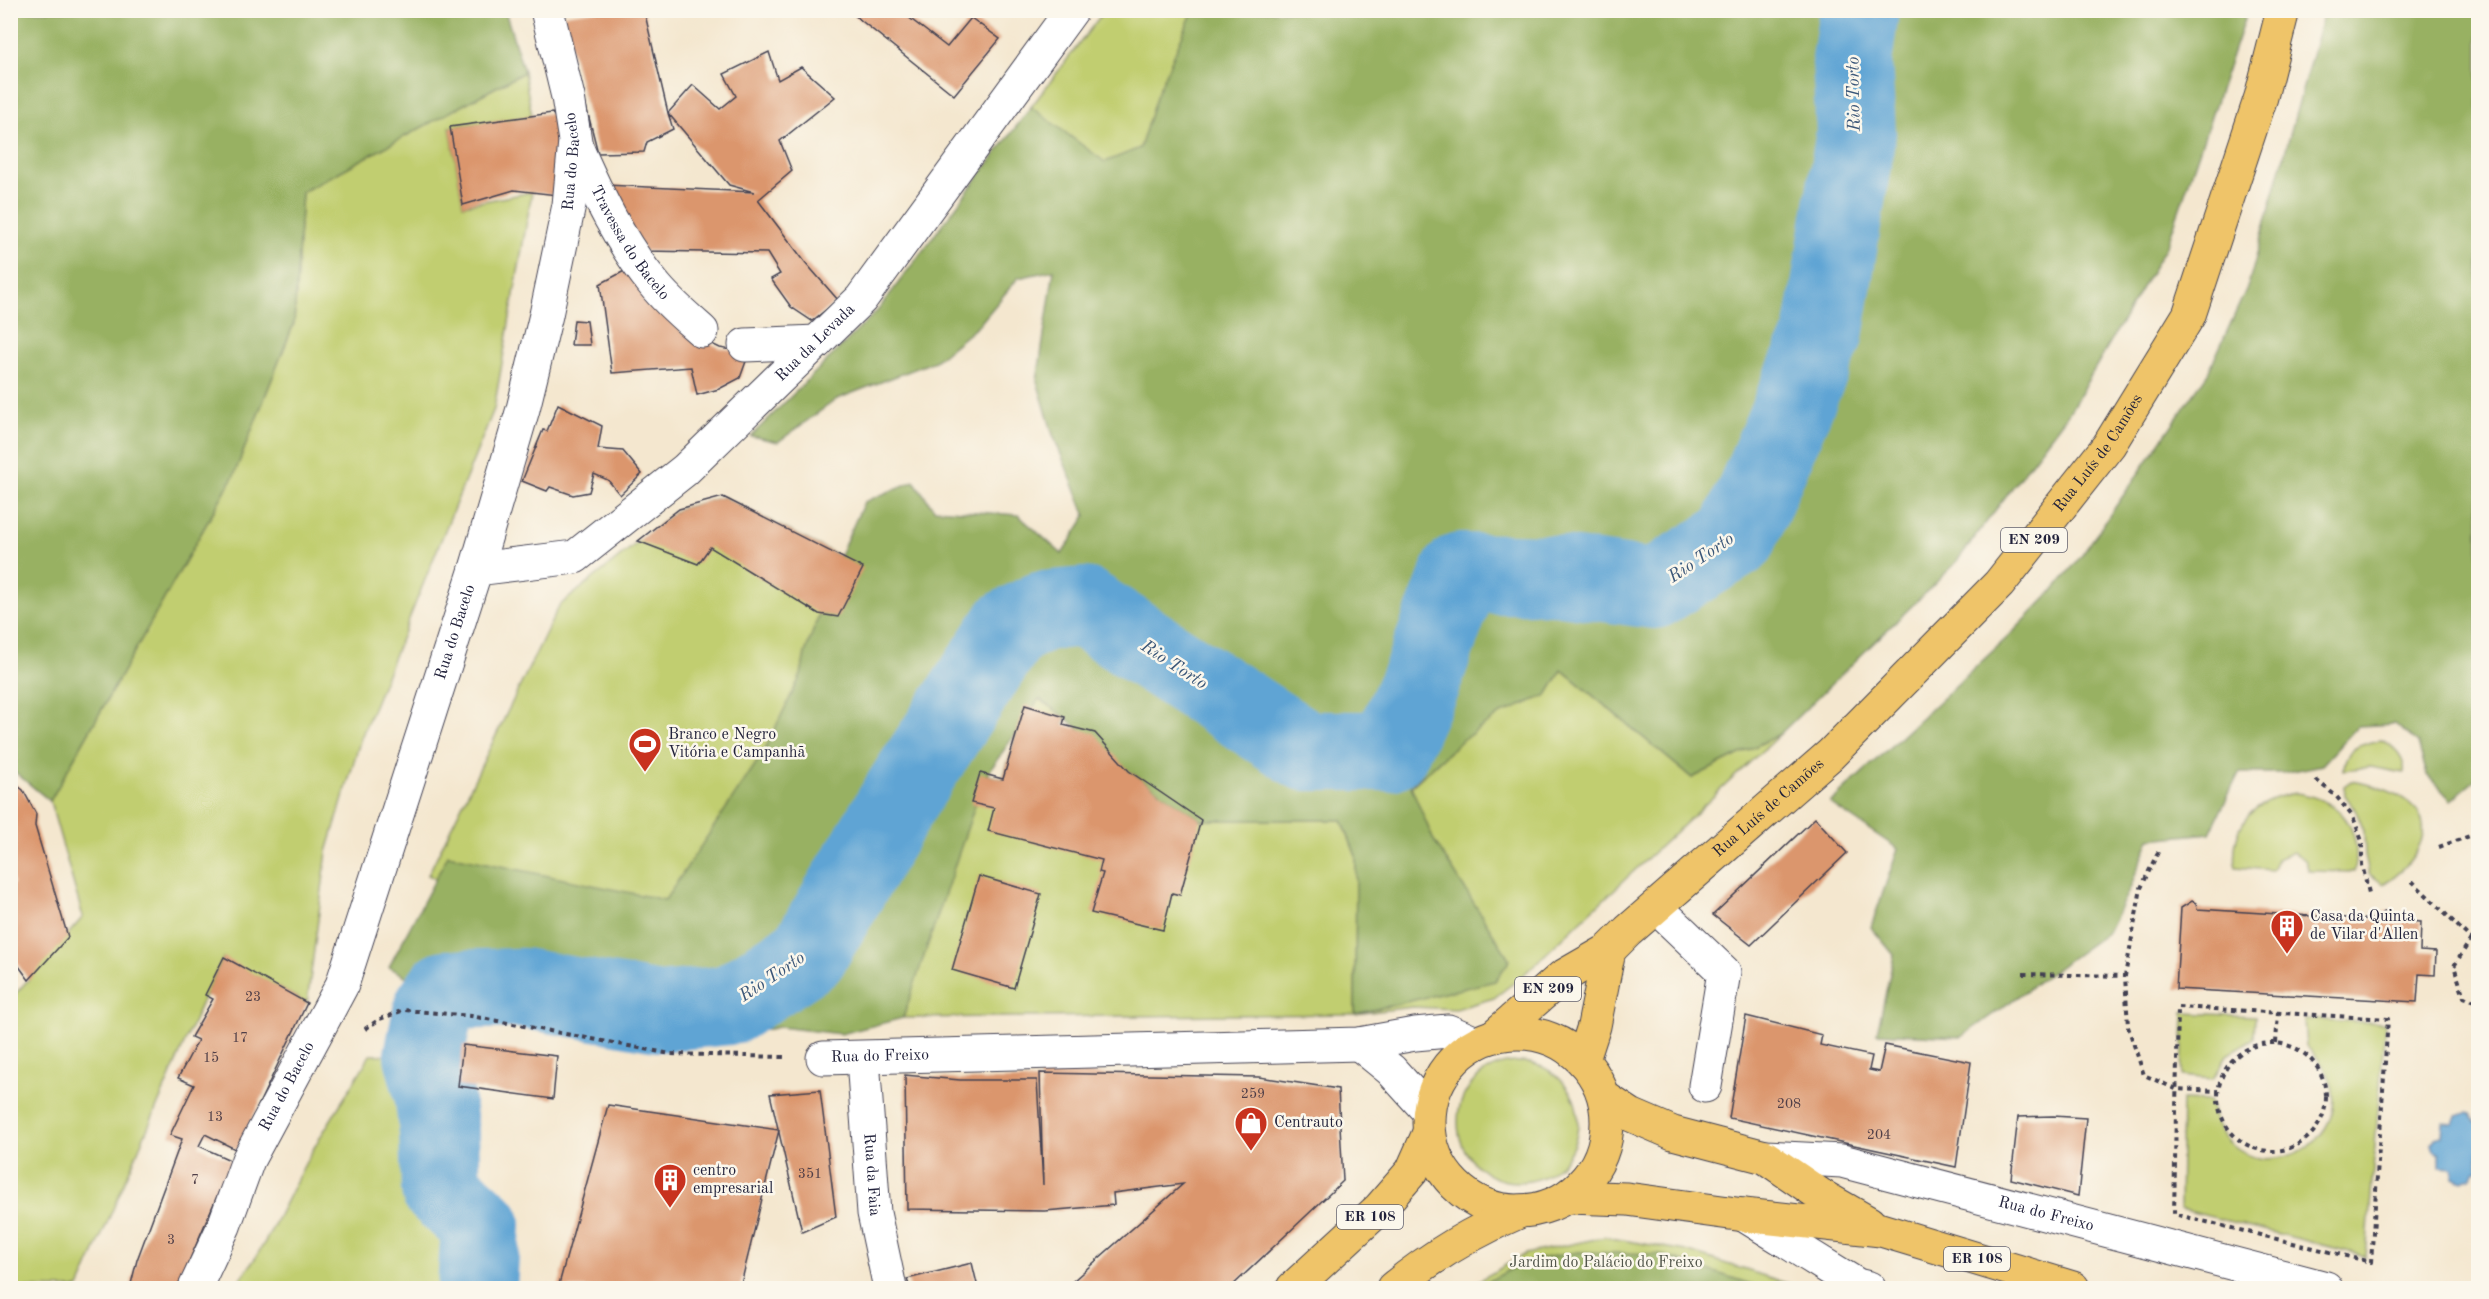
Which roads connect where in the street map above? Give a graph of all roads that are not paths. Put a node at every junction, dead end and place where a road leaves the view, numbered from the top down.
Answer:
1 (547, 10) edge
2 (1072, 10) edge
3 (2283, 10) edge
4 (574, 141) junction
5 (702, 331) dead end
6 (817, 342) junction
7 (745, 345) dead end
8 (476, 569) junction
9 (1656, 907) junction
10 (1609, 950) junction
11 (1485, 1040) junction
12 (1359, 1044) junction
13 (823, 1058) road end
14 (863, 1059) junction
15 (1583, 1060) junction
16 (1705, 1086) dead end
17 (1605, 1098) junction
18 (1429, 1123) junction
19 (1764, 1157) junction
20 (1568, 1197) junction
21 (1521, 1211) junction
22 (1744, 1215) junction
23 (1881, 1230) junction
24 (195, 1288) edge
25 (890, 1288) edge
26 (1293, 1288) edge
27 (1393, 1288) edge
28 (1869, 1288) edge
29 (2073, 1288) edge
30 (2326, 1288) edge

1 - 4 street, Rua do Bacelo
2 - 6 street, Rua da Levada
3 - 9 main road, Rua Luís de Camões / EN 209
4 - 5 street, Travessa do Bacelo
4 - 8 street, Rua do Bacelo
6 - 7 street
6 - 8 street, Rua da Levada
8 - 24 street, Rua do Bacelo
9 - 10 main road, Rua Luís de Camões / EN 209
9 - 16 street
10 - 11 main road, Rua Luís de Camões / EN 209
10 - 15 main road, EN 209
11 - 12 street, Rua do Freixo
11 - 15 main road, ER 108
11 - 18 main road, ER 108
12 - 14 street, Rua do Freixo
12 - 18 street
13 - 14 street, Rua do Freixo
14 - 25 street, Rua da Faia
15 - 17 main road, ER 108
17 - 19 main road, Rua do Freixo / ER 108
17 - 20 main road, ER 108
18 - 21 main road, ER 108
18 - 26 main road, ER 108
19 - 23 main road, Rua do Freixo / ER 108
19 - 30 street, Rua do Freixo
20 - 21 main road, ER 108
20 - 22 main road, ER 108
21 - 27 main road, ER 108
22 - 23 main road, ER 108
22 - 28 street
23 - 29 main road, ER 108

